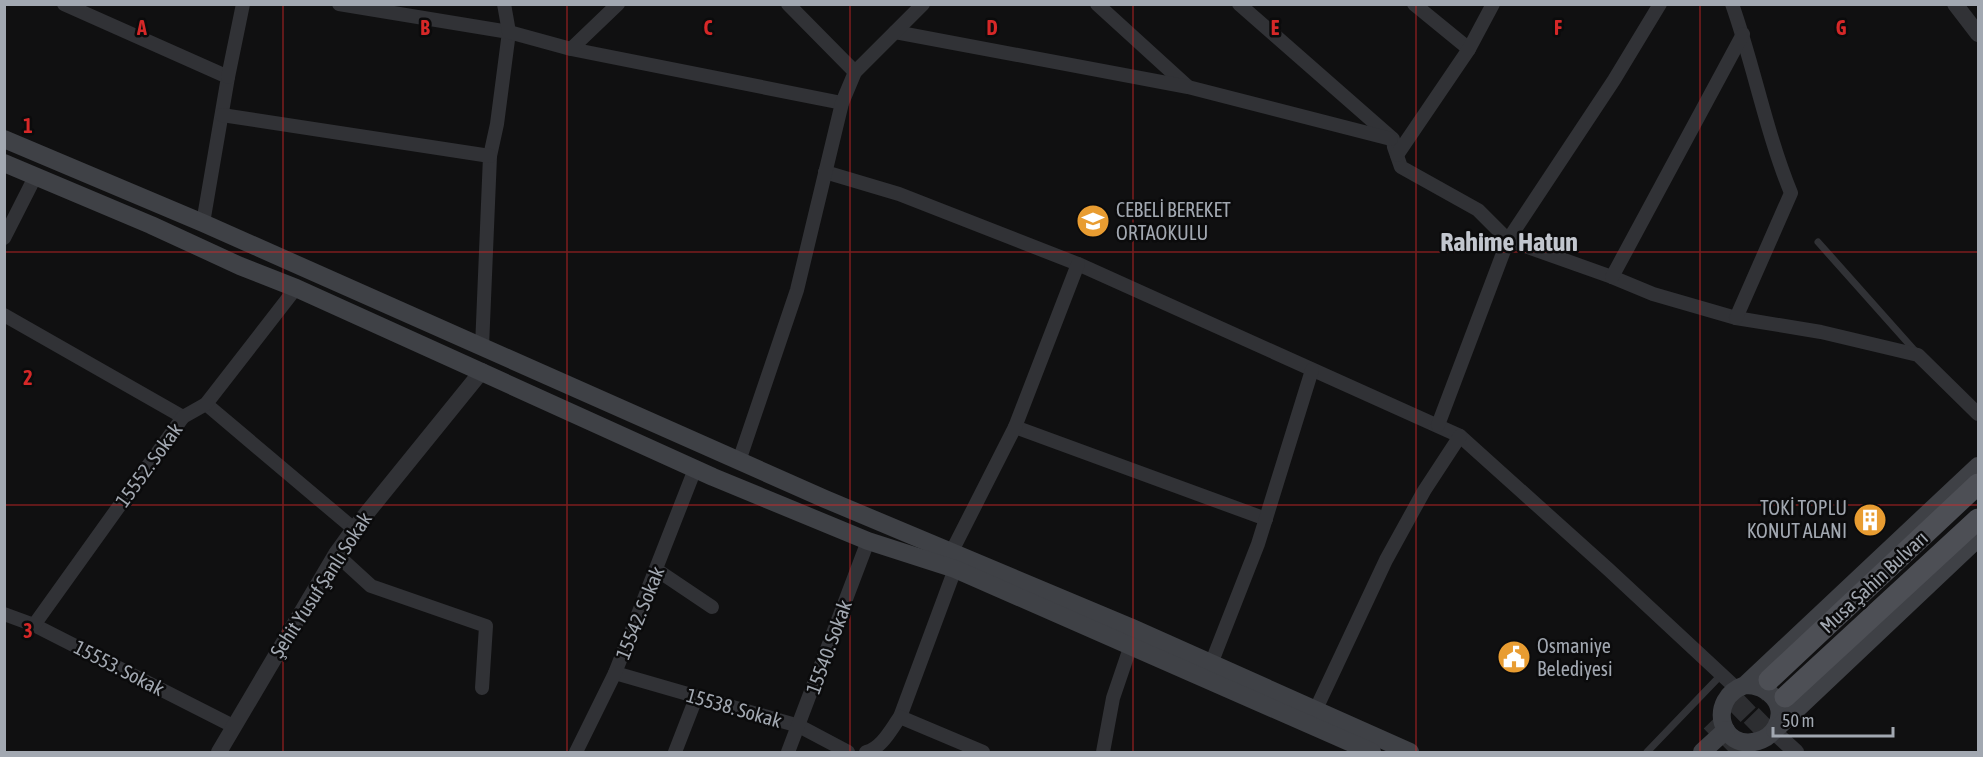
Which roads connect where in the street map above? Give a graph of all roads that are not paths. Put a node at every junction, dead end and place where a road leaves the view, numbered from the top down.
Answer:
1 (64, 4) edge
2 (243, 4) edge
3 (435, 4) edge
4 (504, 4) edge
5 (618, 4) edge
6 (788, 4) edge
7 (923, 4) edge
8 (1097, 4) edge
9 (1239, 4) edge
10 (1414, 4) edge
11 (1494, 4) edge
12 (1660, 4) edge
13 (1732, 4) edge
14 (1954, 4) edge
15 (341, 5) edge
16 (433, 19) junction
17 (509, 32) junction
18 (895, 32) junction
19 (1743, 34) junction
20 (1978, 34) edge
21 (571, 49) junction
22 (1469, 49) junction
23 (855, 72) junction
24 (228, 77) junction
25 (1188, 87) junction
26 (842, 103) junction
27 (222, 115) junction
28 (4, 139) edge
29 (1393, 139) junction
30 (1397, 155) junction
31 (490, 156) junction
32 (4, 163) edge
33 (825, 172) junction
34 (35, 177) junction
35 (203, 223) junction
36 (4, 238) edge
37 (1508, 240) junction
38 (1818, 242) dead end
39 (1078, 264) junction
40 (1612, 277) junction
41 (296, 288) junction
42 (4, 315) edge
43 (1736, 318) junction
44 (482, 347) junction
45 (1918, 355) junction
46 (1312, 370) junction
47 (482, 371) junction
48 (206, 404) junction
49 (1978, 414) edge
50 (183, 417) junction
51 (1438, 425) junction
52 (1015, 427) junction
53 (1460, 436) junction
54 (739, 461) junction
55 (1978, 466) edge
56 (695, 469) junction
57 (1978, 484) edge
58 (825, 499) junction
59 (1266, 519) junction
60 (1978, 519) edge
61 (821, 522) junction
62 (354, 529) junction
63 (1978, 538) edge
64 (868, 541) junction
65 (952, 551) junction
66 (336, 554) junction
67 (955, 569) junction
68 (657, 570) junction
69 (712, 607) dead end
70 (4, 614) edge
71 (34, 625) junction
72 (1131, 627) junction
73 (1131, 645) junction
74 (1210, 664) junction
75 (615, 673) junction
76 (1721, 675) junction
77 (1768, 680) tunnel mouth
78 (1740, 687) junction
79 (482, 688) dead end
80 (1785, 697) tunnel mouth
81 (696, 698) junction
82 (1316, 710) junction
83 (900, 717) junction
84 (233, 726) junction
85 (799, 726) junction
86 (1773, 731) junction
87 (1731, 735) junction
88 (219, 753) edge
89 (576, 753) edge
90 (675, 753) edge
91 (788, 753) edge
92 (848, 753) edge
93 (866, 753) edge
94 (983, 753) edge
95 (1103, 753) edge
96 (1372, 753) edge
97 (1410, 753) edge
98 (1647, 753) edge
99 (1702, 753) edge
100 (1723, 753) edge
101 (1796, 753) edge

1 - 24 street
2 - 24 street
3 - 16 street
4 - 17 street
5 - 21 street
6 - 23 street
7 - 18 street
8 - 25 street
9 - 29 street
10 - 22 street
11 - 22 street
12 - 37 street
13 - 19 street
14 - 20 street
15 - 16 street
16 - 17 street
17 - 21 street
17 - 31 street
18 - 23 street
18 - 25 street
19 - 40 street
19 - 43 street
21 - 26 street
22 - 30 street
23 - 26 street
24 - 27 street
25 - 29 street
26 - 33 street
27 - 31 street
27 - 35 street
28 - 35 main road
29 - 30 street
30 - 37 street
31 - 44 street
32 - 34 main road
33 - 39 street
33 - 54 street
34 - 36 street
34 - 41 main road
35 - 44 main road
37 - 40 street
37 - 51 street
38 - 45 lane
39 - 46 street
39 - 52 street
40 - 43 street
41 - 47 main road
41 - 48 street, 15552. Sokak
42 - 50 street
43 - 45 street
44 - 54 main road
45 - 49 street
46 - 51 street
46 - 59 street
47 - 56 main road
47 - 62 street, Şehit Yusuf Şanlı Sokak
48 - 50 street, 15552. Sokak
48 - 62 street
50 - 71 street, 15552. Sokak
51 - 53 street
52 - 59 street
52 - 65 street
53 - 76 street
53 - 82 street
54 - 58 main road
55 - 78 main road
56 - 61 main road
56 - 68 street, 15542. Sokak
57 - 77 main road, Musa Şahin Bulvarı
58 - 61 main road
58 - 65 main road
59 - 74 street
60 - 80 main road, Musa Şahin Bulvarı
61 - 64 main road
62 - 66 street, Şehit Yusuf Şanlı Sokak
63 - 86 main road
64 - 67 main road
64 - 85 street, 15540. Sokak
65 - 67 main road
65 - 72 main road
66 - 79 street
66 - 84 street, Şehit Yusuf Şanlı Sokak
67 - 73 main road
67 - 83 street
68 - 69 street
68 - 75 street, 15542. Sokak
70 - 71 street, 15553. Sokak
71 - 84 street, 15553. Sokak
72 - 73 main road
72 - 74 main road
73 - 95 street
73 - 96 main road
74 - 82 main road
75 - 81 street, 15538. Sokak
75 - 89 street, 15542. Sokak
76 - 78 street
76 - 98 lane
78 - 86 main road
78 - 87 main road
81 - 85 street, 15538. Sokak
81 - 90 street
82 - 97 main road
83 - 93 street
83 - 94 street
84 - 88 street, Şehit Yusuf Şanlı Sokak
85 - 91 street, 15540. Sokak
85 - 92 street, 15538. Sokak
86 - 87 main road
86 - 101 street
87 - 99 main road
87 - 100 main road

